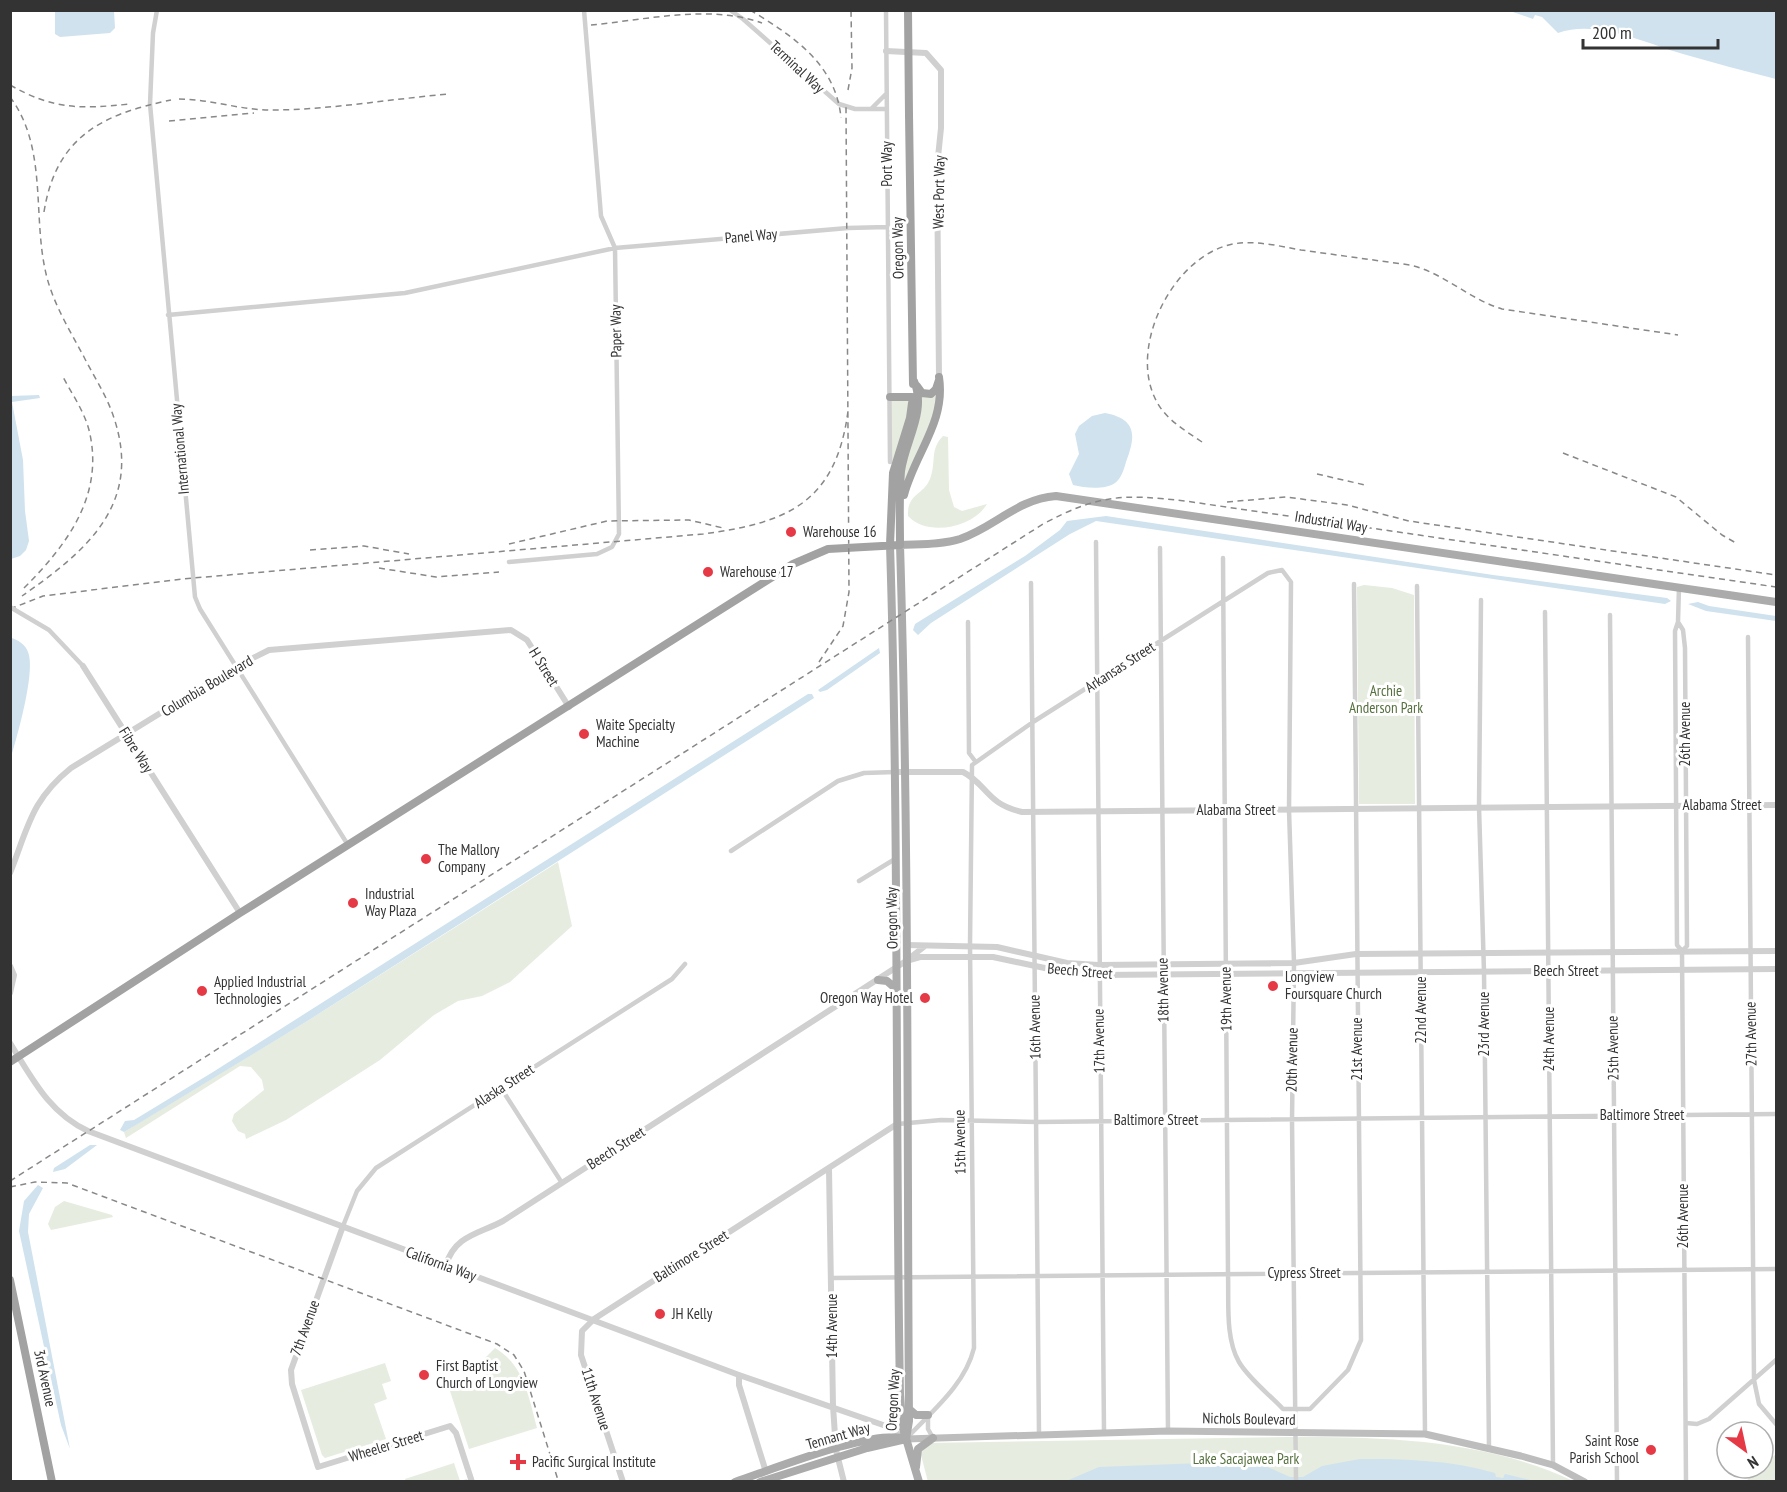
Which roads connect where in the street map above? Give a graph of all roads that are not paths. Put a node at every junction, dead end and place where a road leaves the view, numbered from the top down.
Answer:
1 (158, 10) edge
2 (584, 10) edge
3 (730, 10) edge
4 (886, 10) edge
5 (908, 10) edge
6 (886, 51) junction
7 (886, 93) junction
8 (870, 109) junction
9 (886, 109) junction
10 (887, 227) junction
11 (615, 248) junction
12 (168, 315) junction
13 (939, 377) junction
14 (915, 383) junction
15 (890, 397) junction
16 (912, 397) junction
17 (890, 462) dead end
18 (901, 506) junction
19 (1096, 542) dead end
20 (890, 545) junction
21 (900, 545) junction
22 (1160, 548) dead end
23 (1223, 558) dead end
24 (509, 562) dead end
25 (1282, 570) joint
26 (1031, 583) dead end
27 (1354, 584) dead end
28 (1417, 586) dead end
29 (1679, 587) junction
30 (1481, 600) dead end
31 (1222, 602) junction
32 (1776, 602) edge
33 (10, 608) edge
34 (1545, 612) dead end
35 (1610, 615) dead end
36 (968, 622) dead end
37 (1678, 622) junction
38 (515, 631) joint
39 (1748, 637) dead end
40 (1160, 641) junction
41 (83, 666) joint
42 (237, 666) junction
43 (1096, 682) junction
44 (569, 707) junction
45 (1033, 722) junction
46 (126, 734) junction
47 (975, 761) junction
48 (895, 772) junction
49 (905, 772) junction
50 (971, 776) junction
51 (1749, 805) junction
52 (1776, 805) edge
53 (1675, 806) junction
54 (1686, 806) junction
55 (1479, 807) junction
56 (1611, 807) junction
57 (1419, 808) junction
58 (1546, 808) junction
59 (1356, 809) junction
60 (1226, 810) junction
61 (1289, 810) junction
62 (1034, 811) junction
63 (1098, 811) junction
64 (1162, 811) junction
65 (348, 845) junction
66 (731, 851) dead end
67 (895, 859) junction
68 (10, 873) edge
69 (859, 881) dead end
70 (240, 913) junction
71 (906, 945) junction
72 (929, 945) junction
73 (970, 945) junction
74 (1682, 951) junction
75 (1751, 951) junction
76 (1776, 951) edge
77 (1483, 952) junction
78 (1549, 952) junction
79 (1612, 952) junction
80 (1421, 953) junction
81 (1356, 954) junction
82 (1034, 956) junction
83 (970, 957) junction
84 (906, 961) junction
85 (1225, 963) junction
86 (1294, 963) junction
87 (685, 964) dead end
88 (1162, 964) junction
89 (1098, 965) junction
90 (10, 966) edge
91 (1034, 967) junction
92 (894, 969) junction
93 (1682, 969) junction
94 (1751, 969) junction
95 (1776, 969) edge
96 (1613, 970) junction
97 (1549, 971) junction
98 (1420, 972) junction
99 (1484, 972) junction
100 (1356, 973) junction
101 (1225, 974) junction
102 (1294, 974) junction
103 (1098, 975) junction
104 (1162, 975) junction
105 (878, 980) junction
106 (895, 988) junction
107 (10, 993) edge
108 (906, 1000) junction
109 (10, 1043) edge
110 (19, 1056) junction
111 (10, 1062) edge
112 (501, 1088) junction
113 (1752, 1114) junction
114 (1776, 1114) edge
115 (1683, 1115) junction
116 (1550, 1116) junction
117 (1614, 1116) junction
118 (1421, 1117) junction
119 (1485, 1117) junction
120 (1357, 1119) junction
121 (973, 1120) junction
122 (1100, 1120) junction
123 (1165, 1120) junction
124 (1227, 1120) junction
125 (1292, 1120) junction
126 (907, 1122) junction
127 (1036, 1122) junction
128 (897, 1124) junction
129 (829, 1169) junction
130 (562, 1183) junction
131 (343, 1226) junction
132 (446, 1265) junction
133 (1683, 1269) junction
134 (1753, 1269) junction
135 (1776, 1269) edge
136 (1485, 1270) junction
137 (1614, 1270) junction
138 (1423, 1271) junction
139 (1550, 1271) junction
140 (1294, 1273) junction
141 (1359, 1273) junction
142 (1102, 1275) junction
143 (1167, 1275) junction
144 (1228, 1275) junction
145 (975, 1276) junction
146 (1038, 1276) junction
147 (898, 1277) junction
148 (909, 1277) junction
149 (832, 1278) junction
150 (10, 1280) edge
151 (594, 1319) junction
152 (1776, 1360) edge
153 (739, 1375) junction
154 (1754, 1380) junction
155 (833, 1406) junction
156 (909, 1409) junction
157 (1296, 1409) junction
158 (928, 1415) junction
159 (1686, 1424) junction
160 (1776, 1424) edge
161 (1168, 1431) junction
162 (1104, 1432) junction
163 (1296, 1432) junction
164 (1040, 1434) junction
165 (1425, 1434) junction
166 (933, 1438) junction
167 (906, 1439) junction
168 (1489, 1449) junction
169 (837, 1453) junction
170 (1553, 1465) junction
171 (318, 1467) joint
172 (916, 1471) junction
173 (765, 1478) edge
174 (52, 1482) edge
175 (472, 1482) edge
176 (622, 1482) edge
177 (735, 1482) edge
178 (844, 1482) edge
179 (919, 1482) edge
180 (1296, 1482) edge
181 (1585, 1482) edge
182 (1617, 1482) edge
183 (1686, 1482) edge

1 - 12 street, International Way
2 - 11 street, Paper Way
3 - 8 street, Terminal Way
4 - 6 street, Port Way
5 - 14 highway, Oregon Way, bridge
6 - 7 street, Port Way
6 - 13 street, West Port Way
7 - 8 street
7 - 9 street, Port Way
8 - 9 street, Terminal Way
9 - 10 street, Port Way
10 - 11 street, Panel Way
10 - 15 street, Port Way
11 - 12 street, Panel Way
11 - 24 street, Paper Way
12 - 42 street, International Way
13 - 14 highway
13 - 18 highway
14 - 16 highway, Oregon Way
14 - 18 highway, Oregon Way
15 - 16 highway
15 - 17 street, Port Way
16 - 20 highway, Oregon Way
18 - 21 highway, Oregon Way
19 - 43 street, 17th Avenue
20 - 21 highway, Industrial Way
20 - 44 highway, Industrial Way
20 - 48 main road, Oregon Way
21 - 29 main road, Industrial Way
21 - 49 main road, Oregon Way
22 - 40 street, 18th Avenue
23 - 31 street, 19th Avenue
25 - 31 street, Arkansas Street
25 - 61 street, 20th Avenue
26 - 45 street, 16th Avenue
27 - 59 street, 21st Avenue
28 - 57 street, 22nd Avenue
29 - 32 main road, Industrial Way
29 - 37 street, 26th Avenue
30 - 55 street, 23rd Avenue
31 - 40 street, Arkansas Street
31 - 60 street, 19th Avenue
33 - 41 street, Fibre Way, bridge
34 - 58 street, 24th Avenue
35 - 56 street, 25th Avenue
36 - 47 street
37 - 53 street, 26th Avenue
37 - 54 street, 26th Avenue
38 - 42 street, Columbia Boulevard
38 - 44 street, H Street
39 - 51 street, 27th Avenue
40 - 43 street, Arkansas Street
40 - 64 street, 18th Avenue
41 - 46 street, Fibre Way
42 - 46 street, Columbia Boulevard
42 - 65 street, International Way
43 - 45 street, Arkansas Street
43 - 63 street, 17th Avenue
44 - 65 highway, Industrial Way
45 - 47 street, Arkansas Street
45 - 62 street, 16th Avenue
46 - 68 street, Columbia Boulevard
46 - 70 street, Fibre Way
47 - 50 street
48 - 49 street
48 - 66 street
48 - 67 main road, Oregon Way
49 - 50 street
49 - 71 main road, Oregon Way
50 - 62 street, Alabama Street
50 - 73 street, 15th Avenue
51 - 52 street, Alabama Street
51 - 54 street, Alabama Street
51 - 75 street, 27th Avenue
53 - 54 street, Alabama Street
53 - 56 street, Alabama Street
53 - 74 street, 26th Avenue
54 - 74 street, 26th Avenue
55 - 57 street, Alabama Street
55 - 58 street, Alabama Street
55 - 77 street, 23rd Avenue
56 - 58 street, Alabama Street
56 - 79 street, 25th Avenue
57 - 59 street, Alabama Street
57 - 80 street, 22nd Avenue
58 - 78 street, 24th Avenue
59 - 61 street, Alabama Street
59 - 81 street, 21st Avenue
60 - 61 street, Alabama Street
60 - 64 street, Alabama Street
60 - 85 street, 19th Avenue
61 - 86 street, 20th Avenue
62 - 63 street, Alabama Street
62 - 82 street, 16th Avenue
63 - 64 street, Alabama Street
63 - 89 street, 17th Avenue
64 - 88 street, 18th Avenue
65 - 70 highway, Industrial Way
67 - 69 street
67 - 92 main road, Oregon Way
70 - 110 highway, Industrial Way
71 - 72 street, Beech Street
71 - 84 main road, Oregon Way
72 - 73 street, Beech Street
72 - 84 street
73 - 82 street, Beech Street
73 - 83 street, 15th Avenue
74 - 75 street, Beech Street
74 - 79 street, Beech Street
74 - 93 street, 26th Avenue
75 - 76 street, Beech Street
75 - 94 street, 27th Avenue
77 - 78 street, Beech Street
77 - 80 street, Beech Street
77 - 99 street, 23rd Avenue
78 - 79 street, Beech Street
78 - 97 street, 24th Avenue
79 - 96 street, 25th Avenue
80 - 81 street, Beech Street
80 - 98 street, 22nd Avenue
81 - 86 street, Beech Street
81 - 100 street, 21st Avenue
82 - 89 street, Beech Street
82 - 91 street, 16th Avenue
83 - 84 street, Beech Street
83 - 91 street, Beech Street
83 - 121 street, 15th Avenue
84 - 92 street, Beech Street
84 - 108 main road, Oregon Way
85 - 86 street, Beech Street
85 - 88 street, Beech Street
85 - 101 street, 19th Avenue
86 - 102 street, 20th Avenue
87 - 112 street, Alaska Street
88 - 89 street, Beech Street
88 - 104 street, 18th Avenue
89 - 103 street, 17th Avenue
90 - 107 street
91 - 103 street, Beech Street
91 - 127 street, 16th Avenue
92 - 105 street, Beech Street
92 - 106 main road, Oregon Way
92 - 108 main road
93 - 94 street, Beech Street
93 - 96 street, Beech Street
93 - 115 street, 26th Avenue
94 - 95 street, Beech Street
94 - 113 street, 27th Avenue
96 - 97 street, Beech Street
96 - 117 street, 25th Avenue
97 - 99 street, Beech Street
97 - 116 street, 24th Avenue
98 - 99 street, Beech Street
98 - 100 street, Beech Street
98 - 118 street, 22nd Avenue
99 - 119 street, 23rd Avenue
100 - 102 street, Beech Street
100 - 120 street, 21st Avenue
101 - 102 street, Beech Street
101 - 104 street, Beech Street
101 - 124 street, 19th Avenue
102 - 125 street, 20th Avenue
103 - 104 street, Beech Street
103 - 122 street, 17th Avenue
104 - 123 street, 18th Avenue
105 - 106 main road
105 - 130 street, Beech Street
106 - 128 main road, Oregon Way
108 - 126 main road, Oregon Way
109 - 110 street, California Way
110 - 111 highway, Industrial Way
110 - 131 street, California Way
112 - 130 street
112 - 131 street, Alaska Street
113 - 114 street, Baltimore Street
113 - 115 street, Baltimore Street
113 - 134 street, 27th Avenue
115 - 117 street, Baltimore Street
115 - 133 street, 26th Avenue
116 - 117 street, Baltimore Street
116 - 119 street, Baltimore Street
116 - 139 street, 24th Avenue
117 - 137 street, 25th Avenue
118 - 119 street, Baltimore Street
118 - 120 street, Baltimore Street
118 - 138 street, 22nd Avenue
119 - 136 street, 23rd Avenue
120 - 125 street, Baltimore Street
120 - 141 street, 21st Avenue
121 - 126 street, Baltimore Street
121 - 127 street, Baltimore Street
121 - 145 street, 15th Avenue
122 - 123 street, Baltimore Street
122 - 127 street, Baltimore Street
122 - 142 street, 17th Avenue
123 - 124 street, Baltimore Street
123 - 143 street, 18th Avenue
124 - 125 street, Baltimore Street
124 - 144 street, 19th Avenue
125 - 140 street, 20th Avenue
126 - 128 street, Baltimore Street
126 - 148 main road, Oregon Way
127 - 146 street, 16th Avenue
128 - 129 street, Baltimore Street
128 - 147 main road, Oregon Way
129 - 149 street, 14th Avenue
129 - 151 street, Baltimore Street
130 - 132 street, Beech Street
131 - 132 street, California Way
131 - 171 street, 7th Avenue
132 - 151 street, California Way
133 - 134 street, Cypress Street
133 - 137 street, Cypress Street
133 - 159 street, 26th Avenue
134 - 135 street, Cypress Street
134 - 154 street, 27th Avenue
136 - 138 street, Cypress Street
136 - 139 street, Cypress Street
136 - 168 street, 23rd Avenue
137 - 139 street, Cypress Street
137 - 182 street, 25th Avenue
138 - 141 street, Cypress Street
138 - 165 street, 22nd Avenue
139 - 170 street, 24th Avenue
140 - 141 street, Cypress Street
140 - 144 street, Cypress Street
140 - 157 street, 20th Avenue
141 - 157 street, 21st Avenue
142 - 143 street, Cypress Street
142 - 146 street, Cypress Street
142 - 162 street, 17th Avenue
143 - 144 street, Cypress Street
143 - 161 street, 18th Avenue
144 - 157 street, 19th Avenue
145 - 146 street, Cypress Street
145 - 148 street, Cypress Street
145 - 158 street, 15th Avenue
146 - 164 street, 16th Avenue
147 - 148 street, Cypress Street
147 - 149 street, Cypress Street
147 - 167 main road, Oregon Way
148 - 156 main road, Oregon Way
149 - 155 street, 14th Avenue
150 - 174 highway, 3rd Avenue
151 - 153 street, California Way
151 - 176 street, 11th Avenue
152 - 154 street
153 - 155 street, California Way
153 - 173 street
154 - 159 street
154 - 160 street, 27th Avenue
155 - 167 street, California Way
155 - 169 street, 14th Avenue
156 - 158 main road
156 - 167 main road, Oregon Way
157 - 163 street, 20th Avenue
158 - 166 street
158 - 167 street, 15th Avenue
159 - 183 street, 26th Avenue
161 - 162 main road, Nichols Boulevard
161 - 163 main road, Nichols Boulevard
162 - 164 main road, Nichols Boulevard
163 - 165 main road, Nichols Boulevard
163 - 180 street, 20th Avenue
164 - 166 main road, Nichols Boulevard
165 - 168 main road, Nichols Boulevard
166 - 167 main road, Nichols Boulevard
166 - 172 main road
167 - 169 main road, Tennant Way
167 - 172 main road
168 - 170 main road, Nichols Boulevard
169 - 173 main road, Tennant Way
169 - 178 street, 14th Avenue
170 - 181 main road, Nichols Boulevard
171 - 175 street, Wheeler Street
172 - 179 main road
173 - 177 main road, Tennant Way

